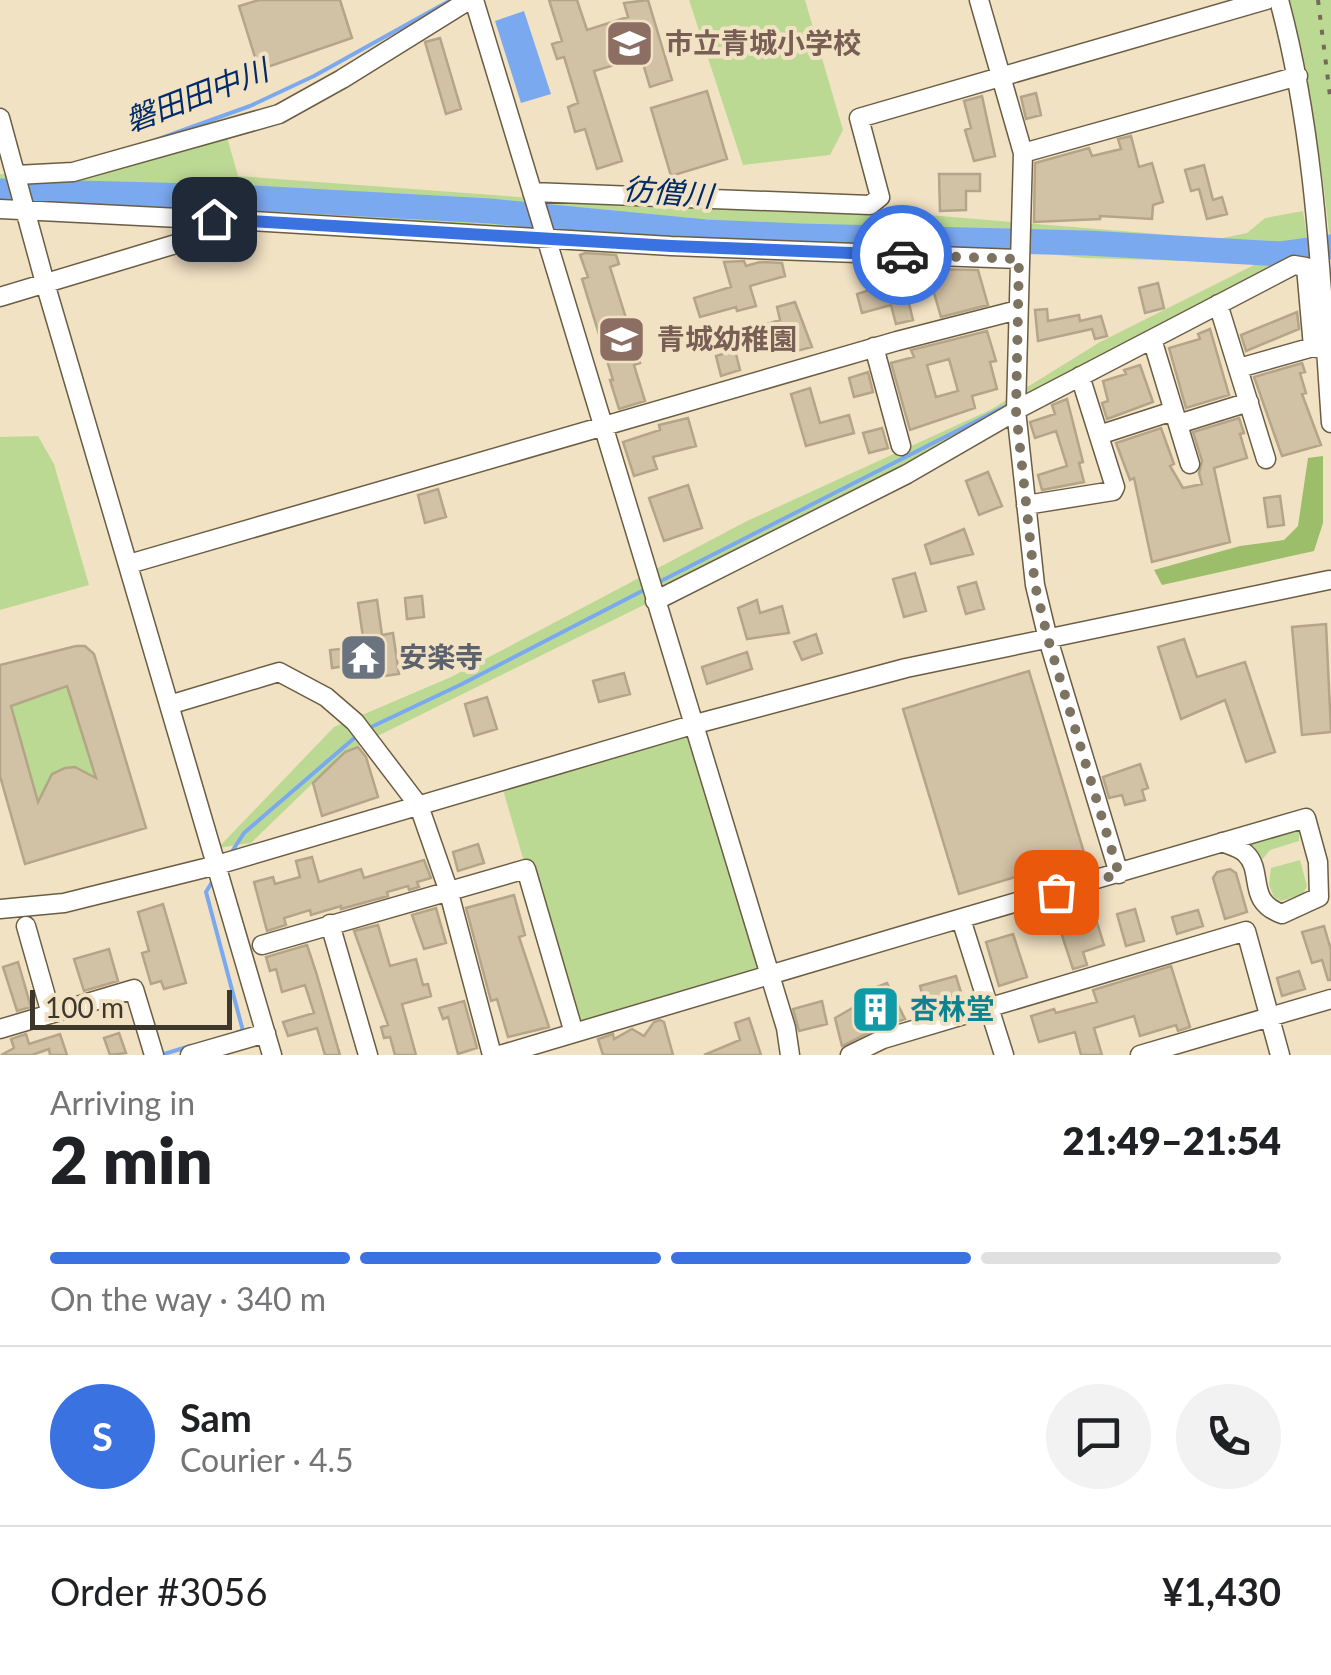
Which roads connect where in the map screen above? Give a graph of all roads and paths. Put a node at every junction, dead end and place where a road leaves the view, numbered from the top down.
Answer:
1 (472, 0) edge
2 (979, 0) edge
3 (1266, 0) edge
4 (1279, 0) edge
5 (1003, 76) junction
6 (1298, 76) junction
7 (0, 118) edge
8 (1023, 153) junction
9 (16, 175) junction
10 (532, 192) junction
11 (0, 208) edge
12 (26, 210) junction
13 (252, 221) junction
14 (545, 236) junction
15 (1019, 259) junction
16 (45, 284) junction
17 (0, 297) edge
18 (1218, 304) junction
19 (1018, 310) junction
20 (1152, 339) junction
21 (874, 347) junction
22 (1319, 348) junction
23 (1240, 368) junction
24 (1080, 376) junction
25 (1249, 402) junction
26 (1016, 404) junction
27 (1175, 417) junction
28 (1331, 423) edge
29 (602, 426) junction
30 (1099, 435) junction
31 (901, 446) dead end
32 (1266, 459) dead end
33 (1190, 464) dead end
34 (1026, 506) junction
35 (129, 564) junction
36 (1329, 580) edge
37 (655, 601) junction
38 (1048, 639) junction
39 (170, 705) junction
40 (692, 725) junction
41 (419, 806) junction
42 (1222, 842) junction
43 (217, 865) junction
44 (1119, 874) junction
45 (448, 889) junction
46 (0, 910) edge
47 (962, 919) junction
48 (330, 924) junction
49 (26, 926) dead end
50 (262, 944) dead end
51 (768, 975) junction
52 (1331, 999) edge
53 (991, 1007) junction
54 (51, 1014) junction
55 (1270, 1016) junction
56 (0, 1029) edge
57 (266, 1033) junction
58 (574, 1033) junction
59 (154, 1055) edge
60 (190, 1055) edge
61 (272, 1055) edge
62 (368, 1055) edge
63 (496, 1055) edge
64 (790, 1055) edge
65 (850, 1055) edge
66 (1004, 1055) edge
67 (1140, 1055) edge
68 (1280, 1055) edge

1 - 9 street
1 - 10 street
2 - 5 street
3 - 5 street
4 - 6 street
5 - 8 street
5 - 10 street
6 - 8 street
6 - 22 street
7 - 9 street
8 - 15 street
9 - 12 street
10 - 14 street
11 - 12 street
12 - 13 street
12 - 16 street
13 - 14 street
13 - 16 street
14 - 15 street
14 - 29 street
15 - 19 street
16 - 17 street
16 - 35 street
18 - 20 street
18 - 22 street
18 - 23 street
19 - 21 street
19 - 26 street
20 - 24 street
20 - 27 street
21 - 29 street
21 - 31 street
22 - 23 street
22 - 28 street
23 - 25 street
24 - 26 street
24 - 30 street
25 - 27 street
25 - 32 street
26 - 34 street
26 - 37 street
27 - 30 street
27 - 33 street
29 - 35 street
29 - 37 street
30 - 34 street
34 - 38 street
35 - 39 street
36 - 38 street
37 - 40 street
38 - 40 street
38 - 44 street
39 - 41 street
39 - 43 street
40 - 41 street
40 - 51 street
41 - 43 street
41 - 45 street
42 - 42 street
42 - 44 street
43 - 46 street
43 - 57 street
44 - 47 street
45 - 48 street
45 - 58 street
45 - 63 street
47 - 51 street
47 - 53 street
48 - 50 street
48 - 62 street
49 - 54 street
51 - 58 street
51 - 64 street
52 - 55 street
53 - 55 street
53 - 65 street
53 - 66 street
54 - 56 street
54 - 59 street
55 - 67 street
55 - 68 street
57 - 60 street
57 - 61 street
58 - 63 street

